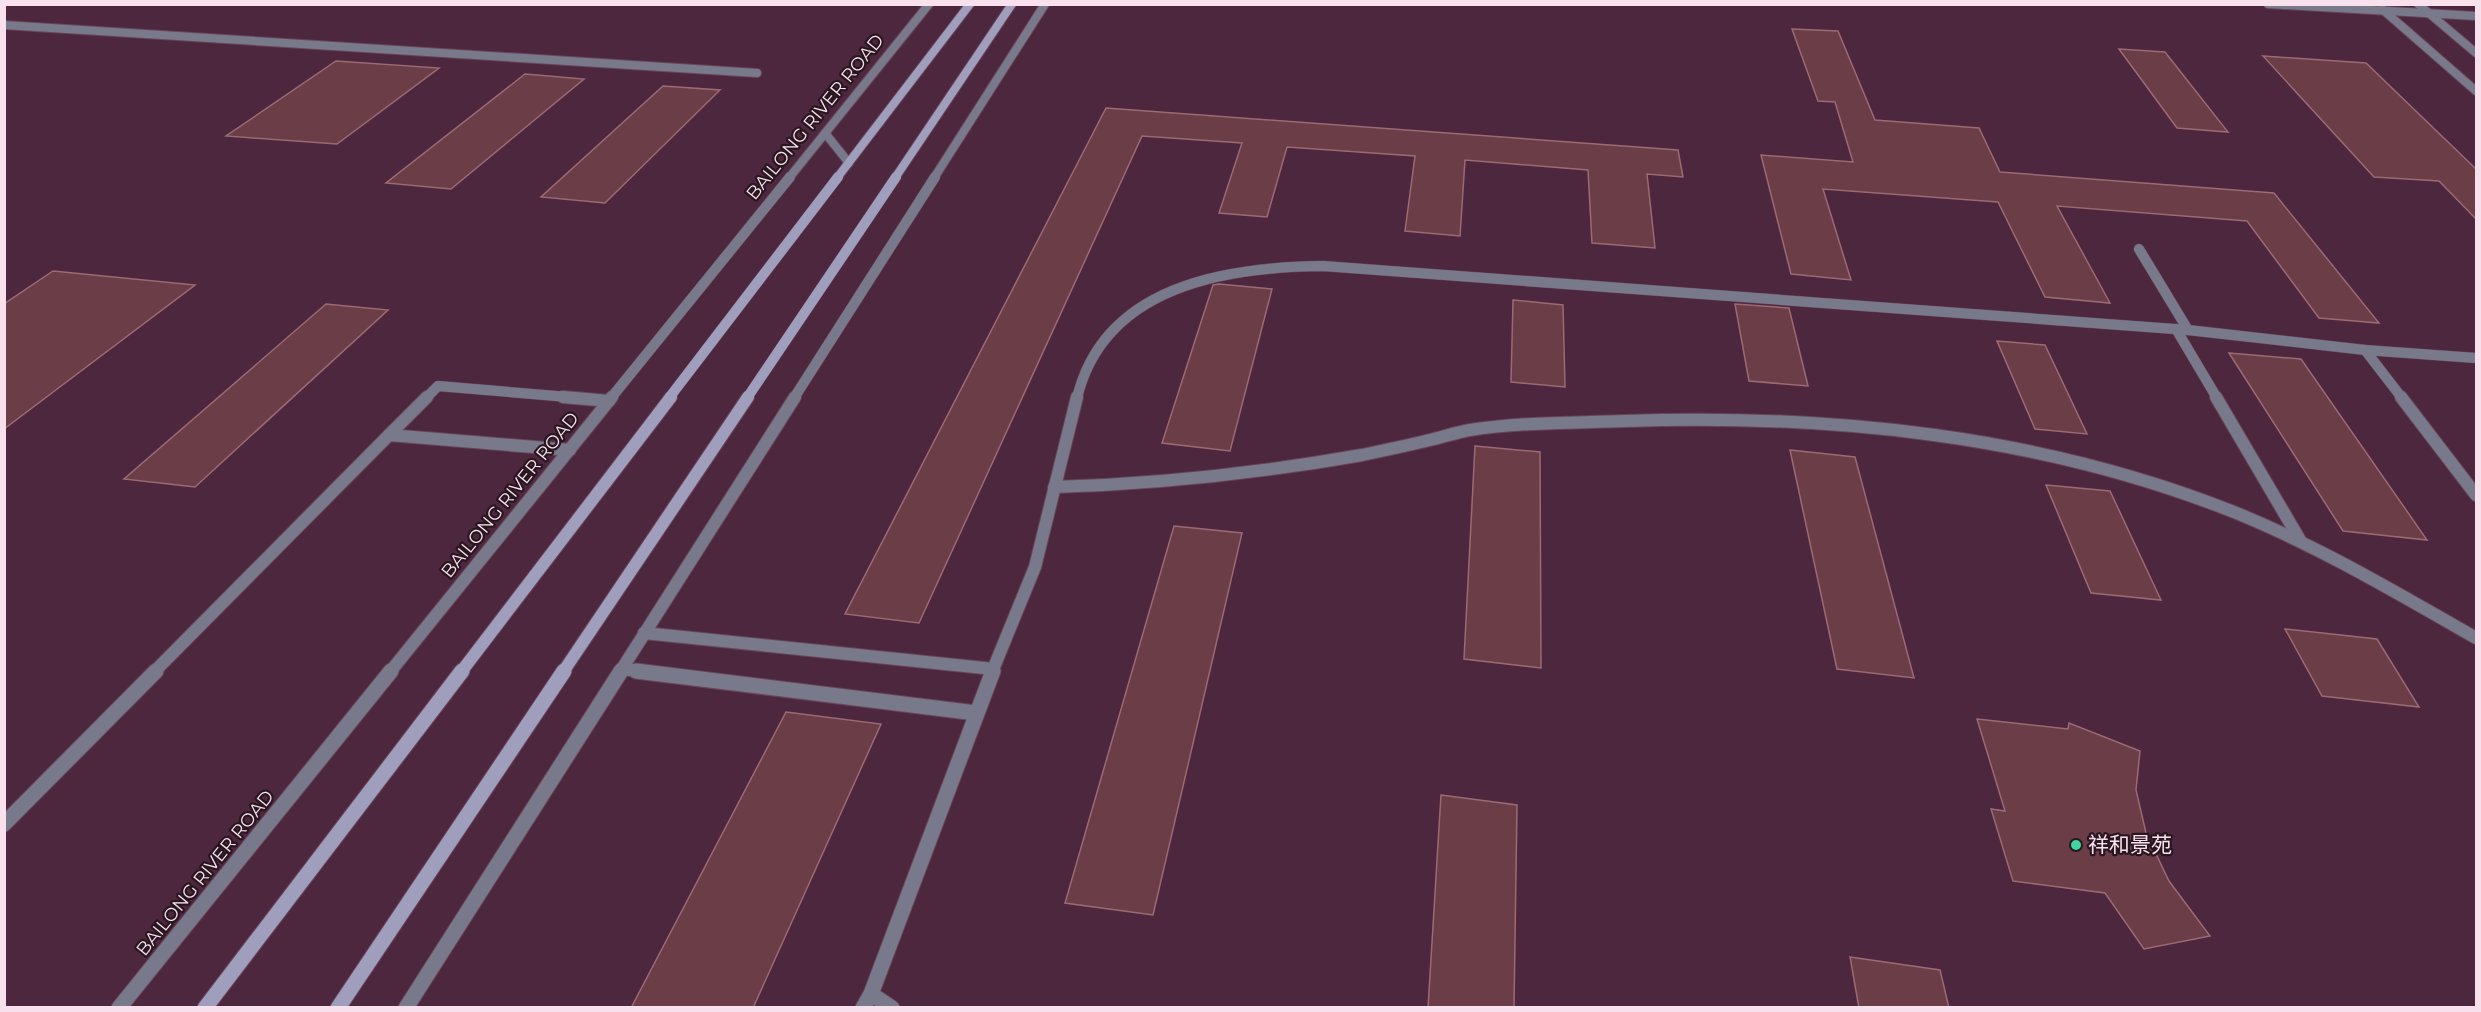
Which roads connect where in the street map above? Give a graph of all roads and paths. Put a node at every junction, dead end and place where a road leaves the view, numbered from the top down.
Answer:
1 (929, 4) edge
2 (970, 4) edge
3 (1012, 4) edge
4 (1045, 4) edge
5 (2268, 4) edge
6 (2376, 4) edge
7 (2418, 4) edge
8 (2384, 11) junction
9 (2428, 13) junction
10 (2476, 16) edge
11 (4, 25) edge
12 (2476, 53) edge
13 (757, 73) dead end
14 (2476, 91) edge
15 (825, 133) junction
16 (849, 163) junction
17 (2139, 249) dead end
18 (2182, 329) junction
19 (2365, 350) junction
20 (2476, 358) edge
21 (609, 401) junction
22 (389, 435) junction
23 (570, 450) junction
24 (1054, 487) junction
25 (2476, 495) edge
26 (2300, 540) junction
27 (644, 633) junction
28 (2476, 638) edge
29 (621, 669) junction
30 (994, 669) junction
31 (976, 713) junction
32 (4, 824) edge
33 (867, 1001) edge
34 (119, 1008) edge
35 (205, 1008) edge
36 (338, 1008) edge
37 (406, 1008) edge
38 (892, 1008) edge

1 - 15 street, BAILONG RIVER ROAD
2 - 16 main road
3 - 36 main road
4 - 27 street
5 - 8 street
6 - 8 street
7 - 9 street
8 - 9 street
8 - 14 street
9 - 10 street
9 - 12 street
11 - 13 street
15 - 16 street
15 - 21 street, BAILONG RIVER ROAD
16 - 35 main road
17 - 18 street
18 - 19 street
18 - 24 street
18 - 26 street
19 - 20 street
19 - 25 street
21 - 22 street
21 - 23 street, BAILONG RIVER ROAD
22 - 23 street
22 - 32 street
23 - 34 street, BAILONG RIVER ROAD
24 - 26 street
24 - 30 street
26 - 28 street
27 - 29 street
27 - 30 street
29 - 31 street
29 - 37 street
30 - 31 street
31 - 33 street
33 - 38 street

